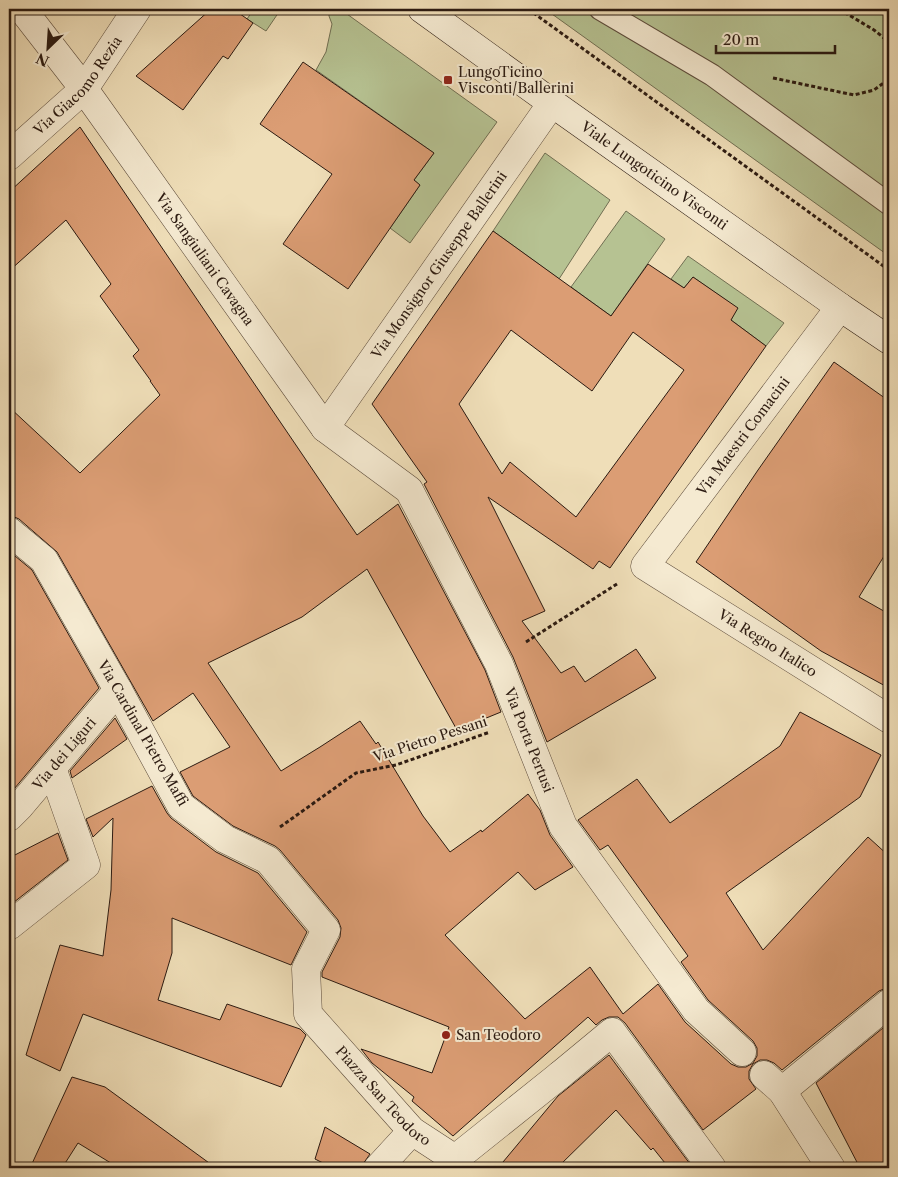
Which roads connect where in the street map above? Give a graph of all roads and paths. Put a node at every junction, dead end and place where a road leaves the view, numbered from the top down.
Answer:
1 (22, 9) edge
2 (137, 9) edge
3 (422, 9) edge
4 (528, 9) edge
5 (600, 9) edge
6 (839, 9) edge
7 (889, 42) edge
8 (768, 77) dead end
9 (889, 79) edge
10 (84, 89) junction
11 (552, 102) junction
12 (9, 156) edge
13 (889, 204) edge
14 (889, 270) edge
15 (840, 307) junction
16 (889, 340) edge
17 (325, 428) junction
18 (9, 531) edge
19 (645, 566) junction
20 (497, 660) junction
21 (118, 690) junction
22 (889, 719) edge
23 (522, 721) junction
24 (52, 768) junction
25 (12, 805) edge
26 (248, 850) junction
27 (9, 926) edge
28 (889, 1003) edge
29 (308, 1014) joint
30 (742, 1052) dead end
31 (412, 1131) junction
32 (378, 1168) edge
33 (712, 1168) edge
34 (831, 1168) edge

1 - 10 street, Via Sangiuliani Cavagna
2 - 10 street, Via Giacomo Rezia
3 - 11 street, Viale Lungoticino Visconti
4 - 14 path
5 - 13 lane
6 - 7 path
8 - 9 path
10 - 12 street, Via Giacomo Rezia
10 - 17 street, Via Sangiuliani Cavagna
11 - 15 street, Viale Lungoticino Visconti
11 - 17 street, Via Monsignor Giuseppe Ballerini
15 - 16 street, Viale Lungoticino Visconti
15 - 19 street, Via Maestri Comacini
17 - 20 street, Via Porta Pertusi
18 - 21 street, Via Cardinal Pietro Maffi
19 - 20 path
19 - 22 street, Via Regno Italico
20 - 23 street, Via Porta Pertusi
21 - 24 street, Via dei Liguri
21 - 26 street, Via Cardinal Pietro Maffi
23 - 26 path, Via Pietro Pessani
23 - 30 street, Via Porta Pertusi
24 - 25 street, Via dei Liguri
24 - 27 street
26 - 29 street, Via Cardinal Pietro Maffi
28 - 34 street
29 - 31 street, Piazza San Teodoro
31 - 32 street
31 - 33 street, Piazza San Teodoro

